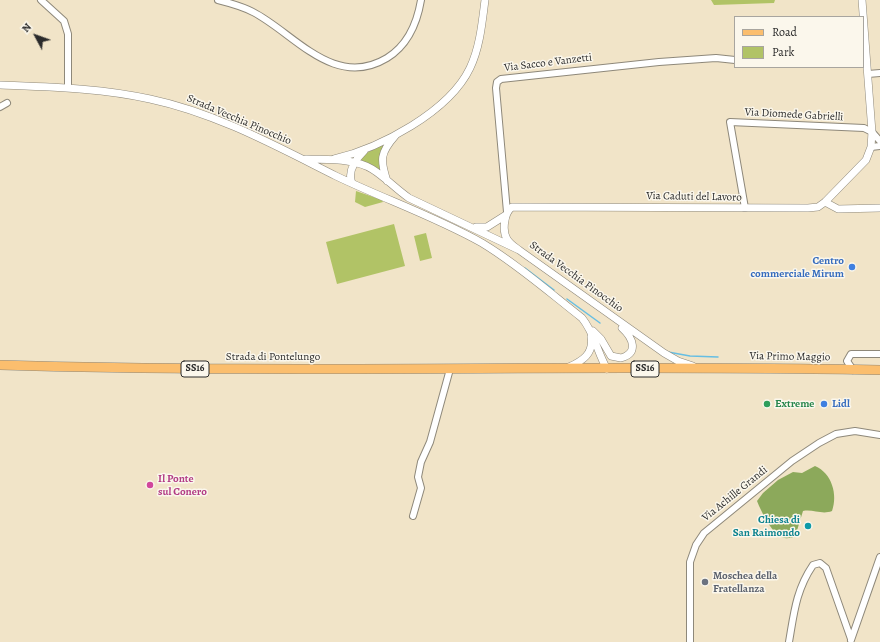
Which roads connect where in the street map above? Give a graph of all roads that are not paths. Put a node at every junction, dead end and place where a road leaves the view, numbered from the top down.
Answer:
1 (41, 0) edge
2 (218, 0) edge
3 (421, 0) edge
4 (485, 0) edge
5 (862, 0) edge
6 (863, 16) edge
7 (864, 25) edge
8 (734, 60) edge
9 (880, 73) edge
10 (868, 74) junction
11 (0, 85) edge
12 (68, 88) junction
13 (7, 103) dead end
14 (0, 107) edge
15 (399, 132) junction
16 (872, 132) junction
17 (880, 141) edge
18 (880, 146) edge
19 (871, 147) junction
20 (367, 148) junction
21 (303, 159) junction
22 (328, 160) junction
23 (354, 163) junction
24 (387, 181) junction
25 (352, 183) junction
26 (825, 202) junction
27 (745, 208) junction
28 (880, 208) edge
29 (507, 213) junction
30 (468, 224) junction
31 (519, 250) junction
32 (610, 315) junction
33 (590, 327) junction
34 (880, 354) edge
35 (0, 365) edge
36 (565, 368) junction
37 (699, 368) junction
38 (450, 369) junction
39 (607, 369) junction
40 (853, 370) junction
41 (880, 370) edge
42 (880, 435) edge
43 (413, 516) dead end
44 (880, 557) edge
45 (851, 641) edge
46 (690, 642) edge
47 (789, 642) edge

1 - 12 street
2 - 3 street
4 - 15 street
5 - 6 street
7 - 10 street
8 - 29 street, Via Sacco e Vanzetti
9 - 10 street
10 - 16 street
11 - 12 street, Strada Vecchia Pinocchio
12 - 21 street, Strada Vecchia Pinocchio
13 - 14 street
15 - 20 street
15 - 24 street
16 - 17 street
16 - 19 street
16 - 27 street, Via Diomede Gabrielli
18 - 19 street
19 - 26 street
20 - 22 street
20 - 23 street
21 - 22 street, Strada Vecchia Pinocchio
21 - 25 street, Strada Vecchia Pinocchio
22 - 23 street, Strada Vecchia Pinocchio
23 - 24 street, Strada Vecchia Pinocchio
23 - 25 street
24 - 30 street, Strada Vecchia Pinocchio
25 - 33 street, Strada Vecchia Pinocchio
26 - 27 street, Via Caduti del Lavoro
26 - 28 street
27 - 29 street, Via Caduti del Lavoro
29 - 30 street
29 - 31 street, Via Sacco e Vanzetti
30 - 31 street, Strada Vecchia Pinocchio
31 - 32 street, Strada Vecchia Pinocchio
32 - 33 street
32 - 37 street, Strada Vecchia Pinocchio
33 - 36 street
33 - 39 street, Strada Vecchia Pinocchio
34 - 40 street
35 - 38 main road, Strada di Pontelungo / SS16
36 - 38 main road, Strada di Pontelungo / SS16
36 - 39 main road, Strada di Pontelungo / SS16
37 - 39 main road, Strada di Pontelungo / SS16
37 - 40 main road, Via Primo Maggio / SS16
38 - 43 street
40 - 41 main road, Via Primo Maggio / SS16
42 - 46 street, Via Achille Grandi
44 - 45 street
45 - 47 street

